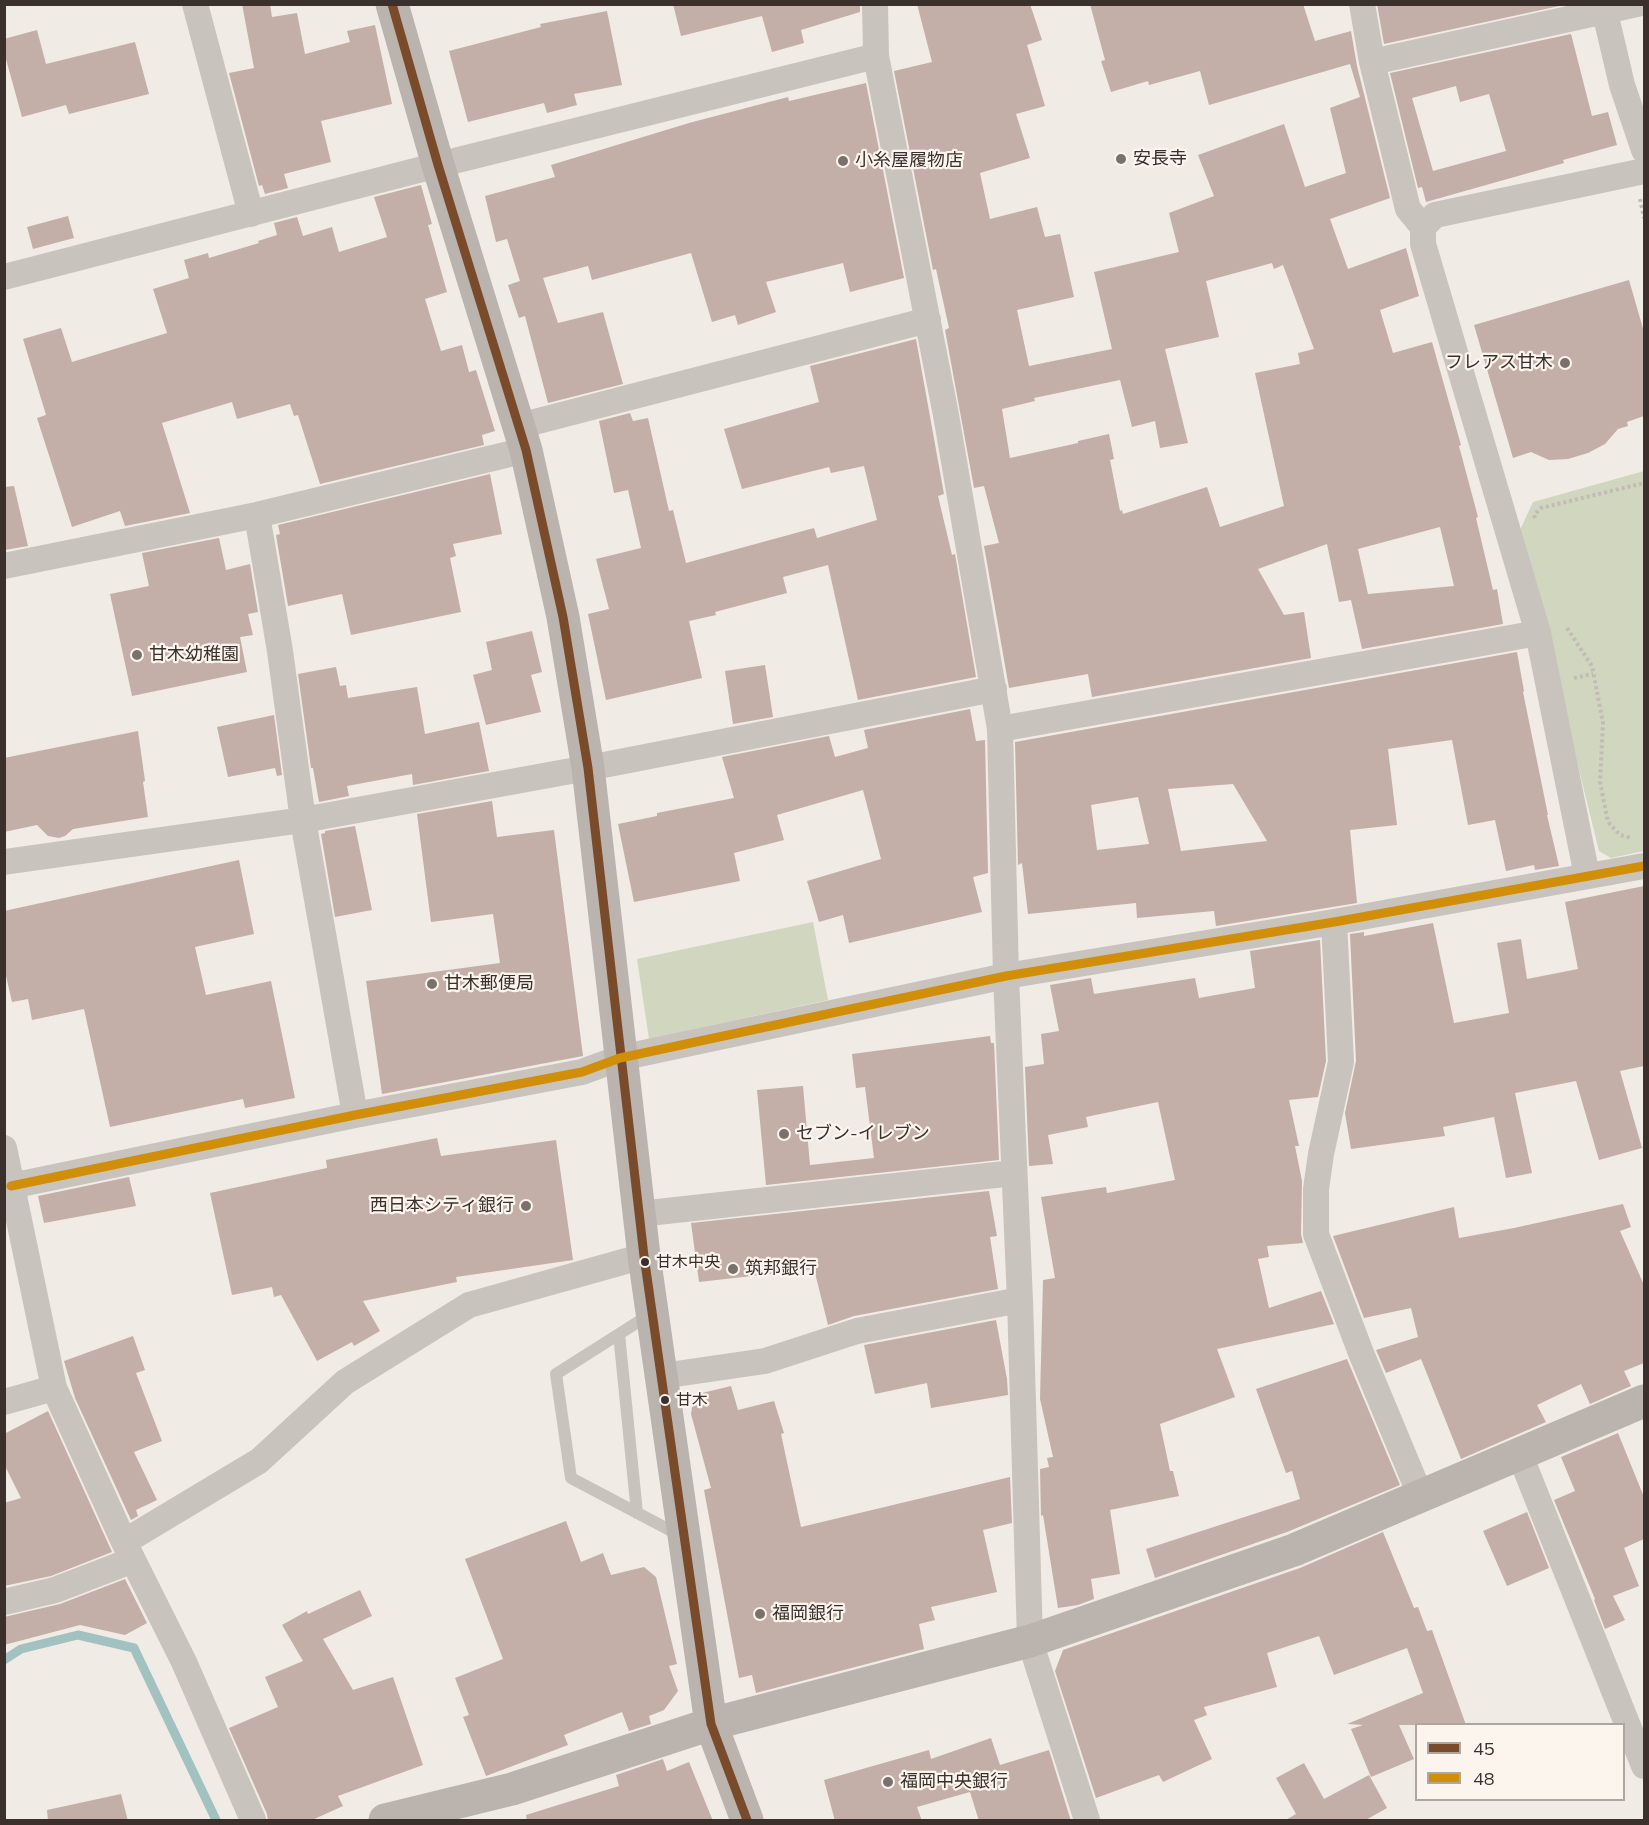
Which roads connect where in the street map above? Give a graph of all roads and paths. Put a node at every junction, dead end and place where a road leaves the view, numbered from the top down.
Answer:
1 (195, 4) edge
2 (392, 4) edge
3 (875, 4) edge
4 (1362, 4) edge
5 (1637, 4) edge
6 (1604, 8) edge
7 (876, 56) junction
8 (1372, 62) junction
9 (1644, 150) edge
10 (438, 165) junction
11 (1644, 171) edge
12 (251, 214) junction
13 (1423, 227) junction
14 (4, 277) edge
15 (928, 321) junction
16 (522, 438) junction
17 (1644, 483) edge
18 (257, 515) junction
19 (1536, 521) dead end
20 (4, 566) edge
21 (1561, 620) dead end
22 (1538, 633) junction
23 (994, 689) junction
24 (1000, 729) junction
25 (588, 768) junction
26 (303, 820) junction
27 (1635, 840) dead end
28 (4, 862) edge
29 (1644, 866) edge
30 (1587, 876) junction
31 (1334, 921) junction
32 (1006, 976) junction
33 (620, 1058) junction
34 (355, 1115) junction
35 (4, 1148) edge
36 (1014, 1173) junction
37 (11, 1186) junction
38 (639, 1214) junction
39 (644, 1256) junction
40 (1020, 1300) junction
41 (652, 1313) junction
42 (619, 1334) junction
43 (662, 1376) junction
44 (54, 1388) junction
45 (1644, 1401) edge
46 (4, 1402) edge
47 (1520, 1455) junction
48 (1421, 1497) junction
49 (637, 1513) junction
50 (685, 1538) junction
51 (128, 1551) junction
52 (4, 1602) edge
53 (1030, 1641) junction
54 (711, 1724) junction
55 (1644, 1766) edge
56 (253, 1821) edge
57 (385, 1821) edge
58 (747, 1821) edge
59 (1087, 1821) edge

1 - 12 street
2 - 10 main road
3 - 7 street
4 - 8 street
5 - 6 street
6 - 8 street
6 - 9 street
7 - 10 street
7 - 15 street
8 - 13 street
10 - 12 street
10 - 16 main road
11 - 13 street
12 - 14 street
13 - 22 street
15 - 16 street
15 - 23 street
16 - 18 street
16 - 25 main road
17 - 19 path
18 - 20 street
18 - 26 street
21 - 27 path
22 - 24 street
22 - 30 street
23 - 24 street
23 - 25 street
24 - 32 street
25 - 26 street
25 - 33 main road
26 - 28 street
26 - 34 street
29 - 30 street
30 - 31 street
31 - 32 street
31 - 48 street
32 - 33 street
32 - 36 street
33 - 34 street
33 - 38 main road
34 - 37 street
35 - 37 street
36 - 38 street
36 - 40 street
37 - 44 street
38 - 39 main road
39 - 41 main road
39 - 51 street
40 - 43 street
40 - 53 street
41 - 42 lane
41 - 43 main road
42 - 49 lane
42 - 49 lane
43 - 50 main road
44 - 46 street
44 - 51 street
45 - 47 main road
47 - 48 main road
47 - 55 street
48 - 53 main road
49 - 50 lane
50 - 54 main road
51 - 52 street
51 - 56 street
53 - 54 main road
53 - 59 street
54 - 57 main road
54 - 58 main road

